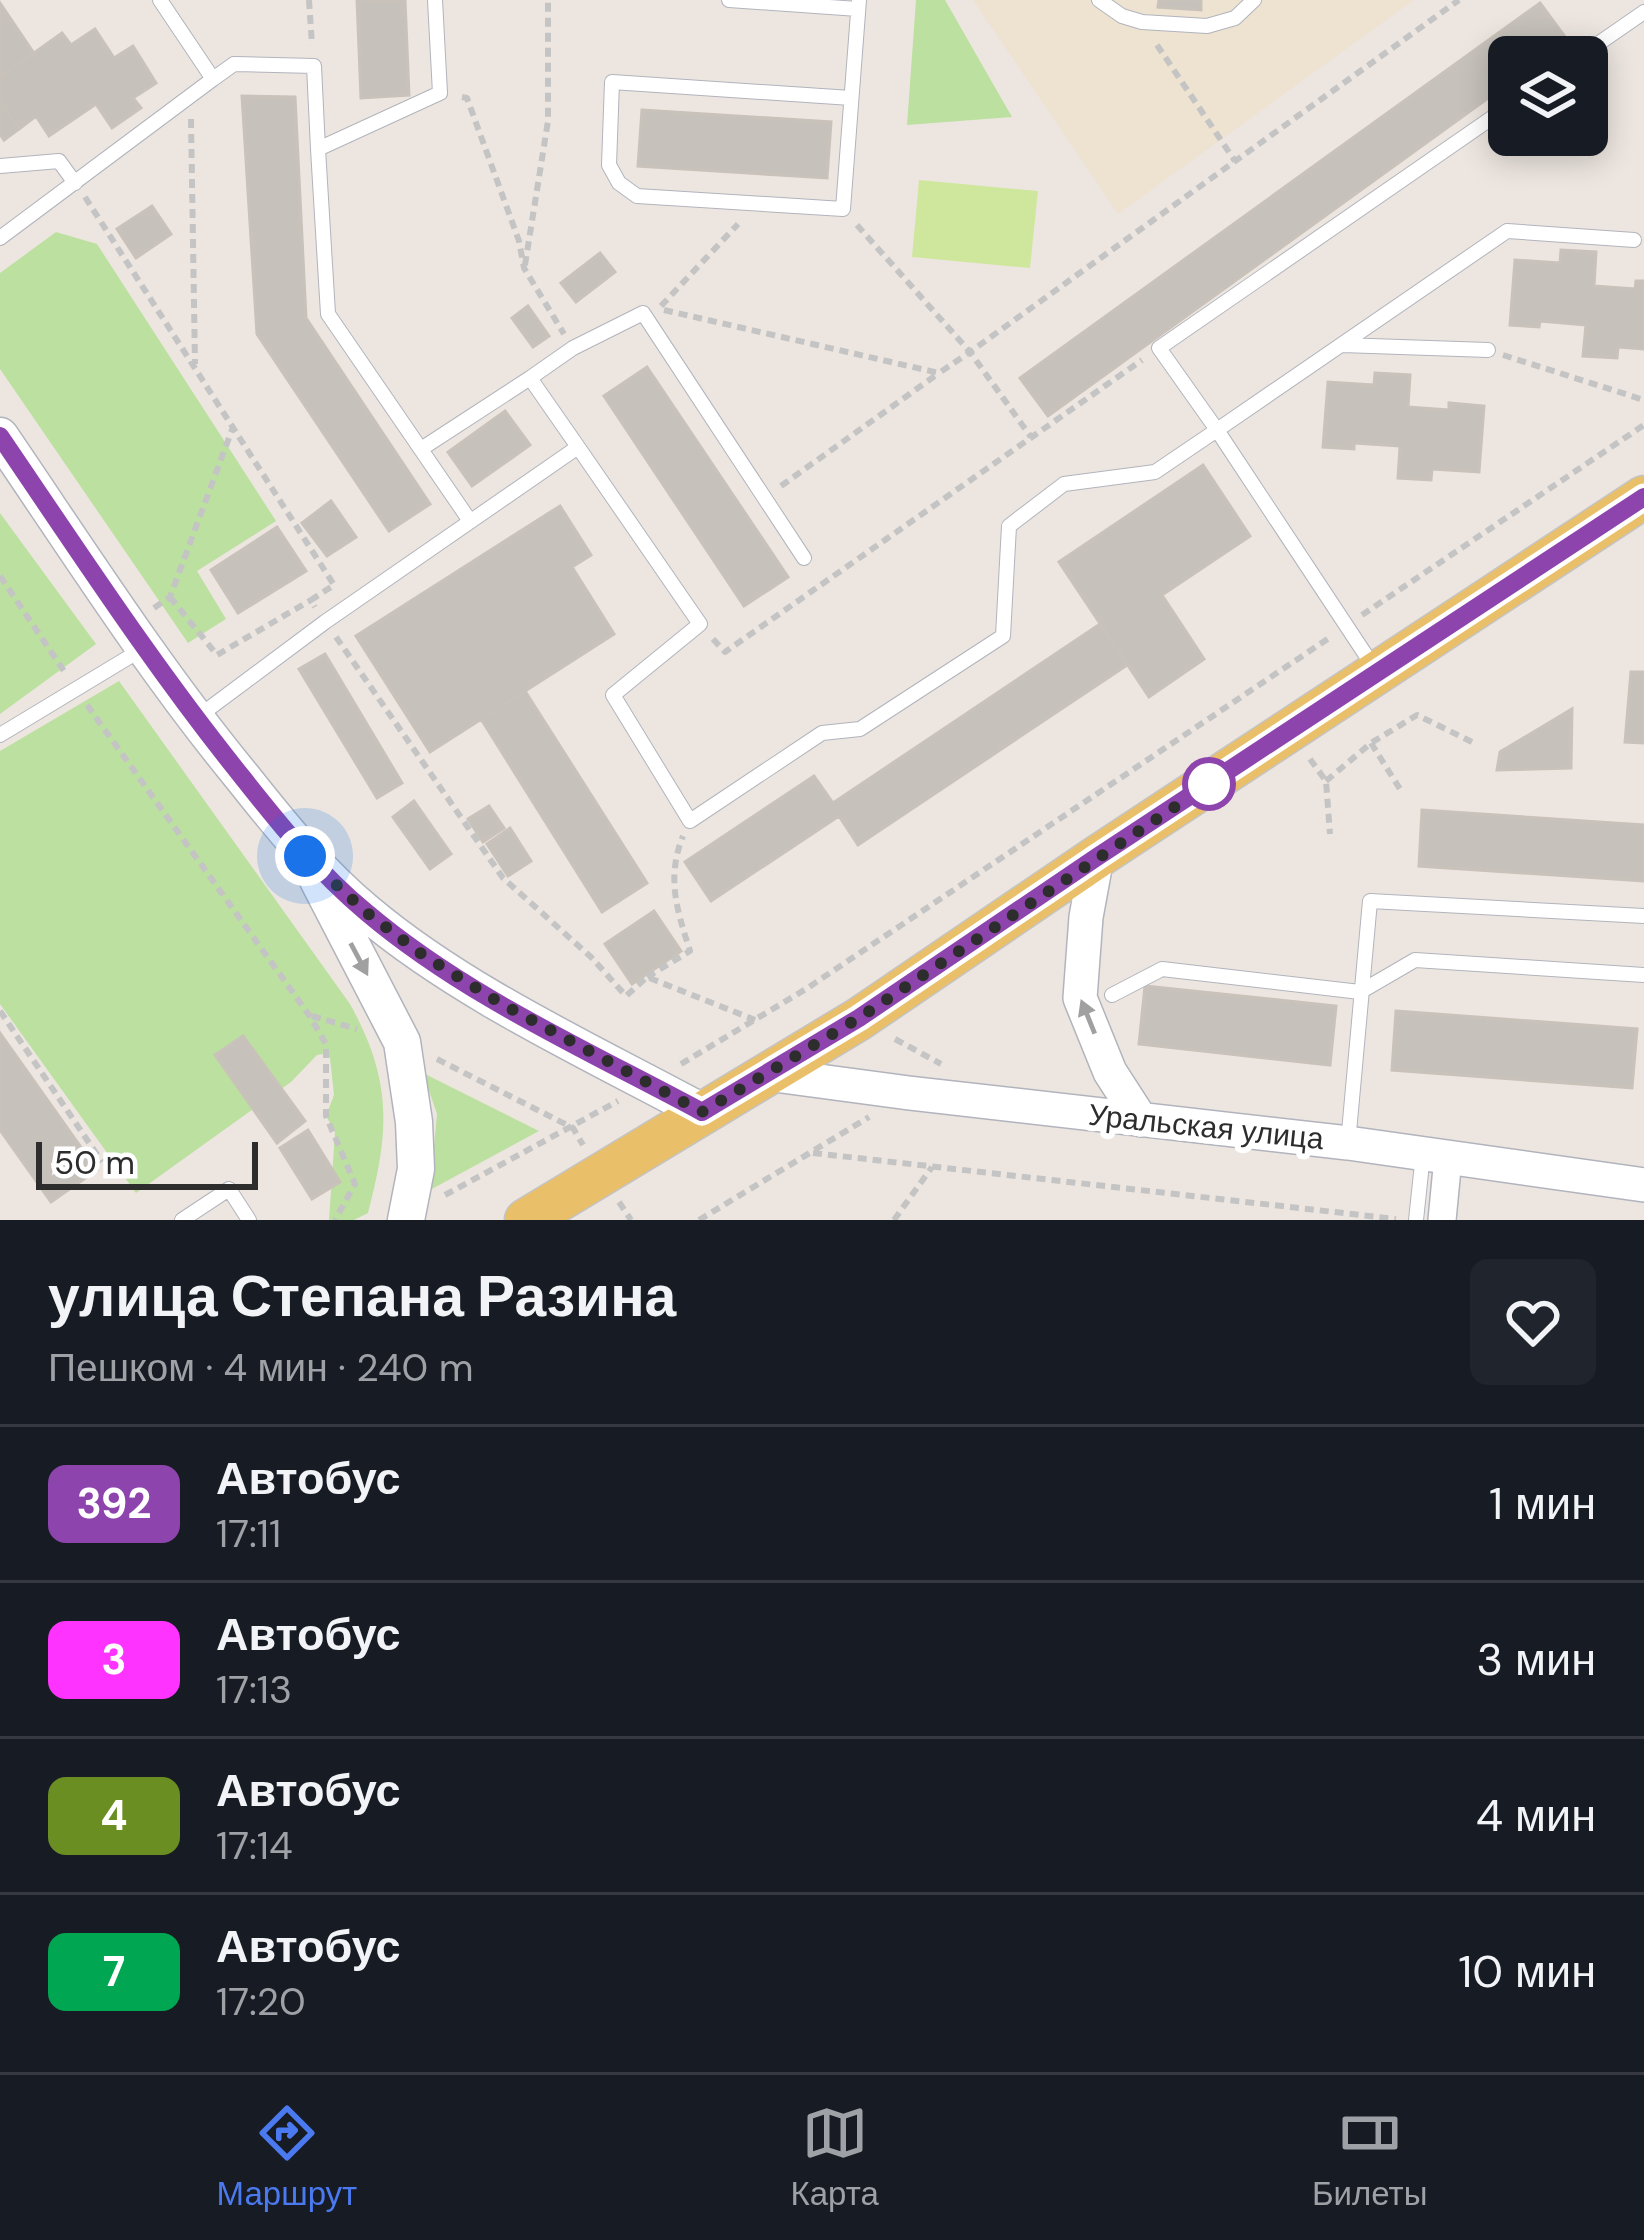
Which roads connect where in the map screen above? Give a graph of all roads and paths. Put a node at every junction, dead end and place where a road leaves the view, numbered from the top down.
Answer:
1 (160, 0) edge
2 (309, 0) edge
3 (435, 0) edge
4 (548, 0) edge
5 (729, 0) edge
6 (1099, 0) edge
7 (1254, 0) edge
8 (1459, 0) edge
9 (859, 5) edge
10 (1644, 12) edge
11 (1142, 22) junction
12 (1608, 37) edge
13 (314, 66) junction
14 (213, 79) junction
15 (440, 93) junction
16 (191, 98) junction
17 (851, 98) junction
18 (1488, 121) edge
19 (318, 149) junction
20 (1235, 161) junction
21 (0, 166) edge
22 (75, 183) junction
23 (757, 205) junction
24 (843, 209) junction
25 (0, 238) edge
26 (1634, 240) dead end
27 (524, 268) junction
28 (1342, 345) junction
29 (573, 348) junction
30 (1159, 348) junction
31 (1489, 350) joint
32 (970, 352) junction
33 (195, 368) junction
34 (939, 373) junction
35 (530, 378) junction
36 (1644, 400) edge
37 (1644, 425) edge
38 (233, 427) junction
39 (1217, 430) junction
40 (0, 436) edge
41 (1031, 437) junction
42 (578, 447) junction
43 (421, 449) junction
44 (765, 497) junction
45 (1644, 497) edge
46 (470, 521) junction
47 (804, 557) dead end
48 (0, 581) edge
49 (310, 601) junction
50 (325, 622) junction
51 (700, 624) junction
52 (1347, 626) junction
53 (143, 648) junction
54 (1378, 673) junction
55 (75, 688) junction
56 (195, 719) junction
57 (0, 735) edge
58 (1474, 742) dead end
59 (1371, 743) junction
60 (1400, 789) dead end
61 (690, 821) junction
62 (1330, 834) dead end
63 (305, 856) junction
64 (1097, 857) junction
65 (1644, 916) edge
66 (1644, 975) edge
67 (647, 977) junction
68 (1360, 992) junction
69 (1112, 995) dead end
70 (0, 1012) edge
71 (309, 1015) junction
72 (755, 1020) junction
73 (402, 1042) junction
74 (767, 1074) junction
75 (648, 1083) junction
76 (909, 1093) junction
77 (702, 1112) junction
78 (1142, 1120) junction
79 (573, 1128) junction
80 (1348, 1143) junction
81 (813, 1153) junction
82 (1436, 1156) junction
83 (102, 1162) dead end
84 (932, 1167) junction
85 (602, 1175) junction
86 (1644, 1185) edge
87 (407, 1217) edge
88 (182, 1220) edge
89 (249, 1220) edge
90 (335, 1220) edge
91 (526, 1220) edge
92 (699, 1220) edge
93 (895, 1220) edge
94 (1406, 1220) edge
95 (1416, 1220) edge
96 (1442, 1220) edge

1 - 14 lane
2 - 13 path
3 - 15 lane
4 - 27 path
5 - 9 lane
6 - 11 lane
7 - 11 lane
8 - 20 path
9 - 17 lane
10 - 12 lane
11 - 20 path
13 - 14 lane
13 - 19 lane
14 - 16 lane
15 - 19 lane
15 - 27 path
16 - 22 lane
16 - 33 path
17 - 23 lane
17 - 24 lane
18 - 30 lane
19 - 43 lane
20 - 32 path
21 - 22 lane
22 - 25 lane
22 - 33 path
23 - 24 lane
23 - 34 path
24 - 32 path
26 - 28 lane
27 - 29 path
28 - 31 lane
28 - 39 lane
29 - 35 lane
29 - 44 lane
30 - 39 lane
30 - 41 path
31 - 36 path
32 - 34 path
32 - 41 path
33 - 38 path
34 - 44 path
35 - 42 lane
35 - 43 lane
37 - 52 path
38 - 49 path
38 - 49 path
39 - 52 lane
39 - 61 lane
40 - 53 main road
41 - 51 path
42 - 46 lane
42 - 51 lane
43 - 46 lane
44 - 47 lane
45 - 54 main road
46 - 50 lane
48 - 55 path
49 - 50 path
50 - 56 lane
50 - 67 path
51 - 61 lane
52 - 54 lane
52 - 72 path
53 - 55 lane
53 - 56 main road
54 - 64 main road
55 - 57 lane
55 - 71 path
56 - 63 main road
58 - 59 path
59 - 60 path
59 - 62 path
61 - 67 path
63 -> 73 main road
63 - 75 main road
64 - 74 main road
78 -> 64 street
65 - 68 lane
66 - 68 lane
67 - 72 path
68 - 69 lane
68 - 80 lane
70 - 83 path
71 - 73 path
71 - 90 path
72 - 75 path
73 - 79 path
73 - 87 main road
74 - 76 street, Уральская улица
74 - 77 main road
75 - 77 main road
75 - 79 path
76 - 78 street, Уральская улица
76 - 81 path
77 - 85 main road
78 - 80 street, Уральская улица
79 - 85 path
79 - 87 path
80 - 82 street, Уральская улица
81 - 84 path
81 - 92 path
82 - 86 street, Уральская улица
82 - 95 lane
82 - 96 street
84 - 93 path
84 - 94 path
85 - 91 main road
88 - 89 lane

